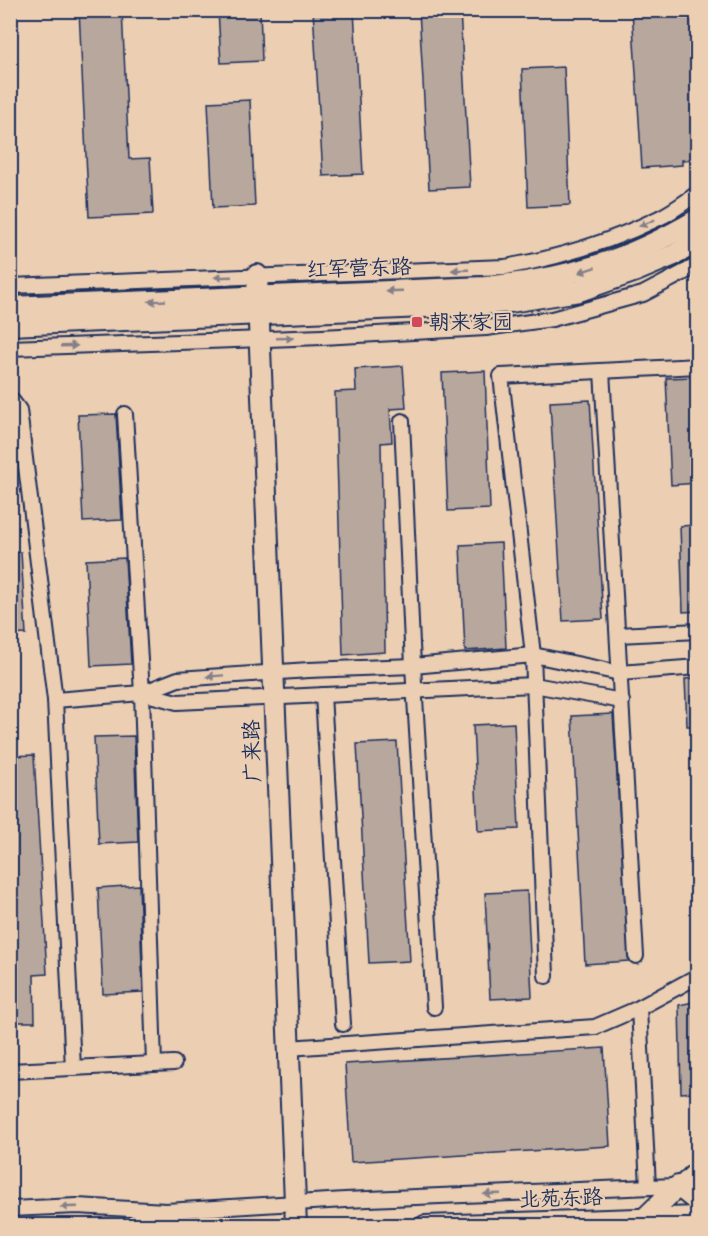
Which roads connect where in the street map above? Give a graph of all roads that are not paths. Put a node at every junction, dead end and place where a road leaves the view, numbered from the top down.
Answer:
1 (698, 193) edge
2 (698, 219) edge
3 (698, 241) edge
4 (698, 265) edge
5 (257, 275) junction
6 (10, 286) edge
7 (258, 305) junction
8 (10, 307) edge
9 (10, 326) edge
10 (260, 339) junction
11 (10, 348) edge
12 (698, 366) edge
13 (602, 371) junction
14 (10, 398) edge
15 (125, 414) dead end
16 (402, 421) dead end
17 (698, 631) edge
18 (618, 636) junction
19 (532, 655) junction
20 (413, 666) junction
21 (698, 667) edge
22 (273, 673) junction
23 (620, 673) junction
24 (534, 685) junction
25 (414, 691) junction
26 (142, 693) junction
27 (323, 695) junction
28 (274, 698) junction
29 (55, 700) junction
30 (621, 701) junction
31 (636, 956) dead end
32 (546, 976) dead end
33 (698, 976) edge
34 (434, 1006) dead end
35 (639, 1008) junction
36 (344, 1024) dead end
37 (288, 1048) junction
38 (174, 1063) dead end
39 (154, 1064) junction
40 (73, 1068) junction
41 (10, 1071) edge
42 (698, 1167) edge
43 (688, 1186) edge
44 (648, 1188) junction
45 (698, 1202) edge
46 (295, 1204) junction
47 (10, 1209) edge
48 (698, 1217) edge
49 (644, 1219) junction
50 (296, 1226) edge
51 (425, 1226) edge

1 -> 5 street
2 -> 7 street, 红军营东路
3 - 7 street, 红军营东路
10 -> 4 street
5 -> 6 street
5 - 7 street, 广来路
7 -> 8 street, 红军营东路
7 - 9 street, 红军营东路
7 - 10 street, 广来路
11 -> 10 street
10 - 22 street, 广来路
12 - 13 street
13 - 18 street
13 - 19 street
14 - 29 street
15 - 26 street
16 - 20 street
17 - 18 street
18 - 23 street
19 - 20 street
19 - 23 street
19 - 24 street
20 - 22 street
20 - 25 street
21 - 23 street
22 -> 26 street
22 - 28 street, 广来路
23 - 30 street
24 - 25 street
24 - 30 street
24 - 32 street
25 - 27 street
25 - 34 street
26 - 28 street
26 - 29 street
26 - 39 street
27 - 28 street
27 - 36 street
28 - 37 street, 广来路
29 - 40 street
30 - 31 street
33 - 35 street
35 - 37 street
35 - 44 street
37 - 46 street, 广来路
38 - 39 street
39 - 40 street
40 - 41 street
42 - 43 street
43 - 44 street
43 - 45 street
43 - 49 street
44 -> 46 street
46 -> 47 street
46 - 50 street, 广来路
48 - 49 street, 北苑东路
49 - 51 street, 北苑东路

